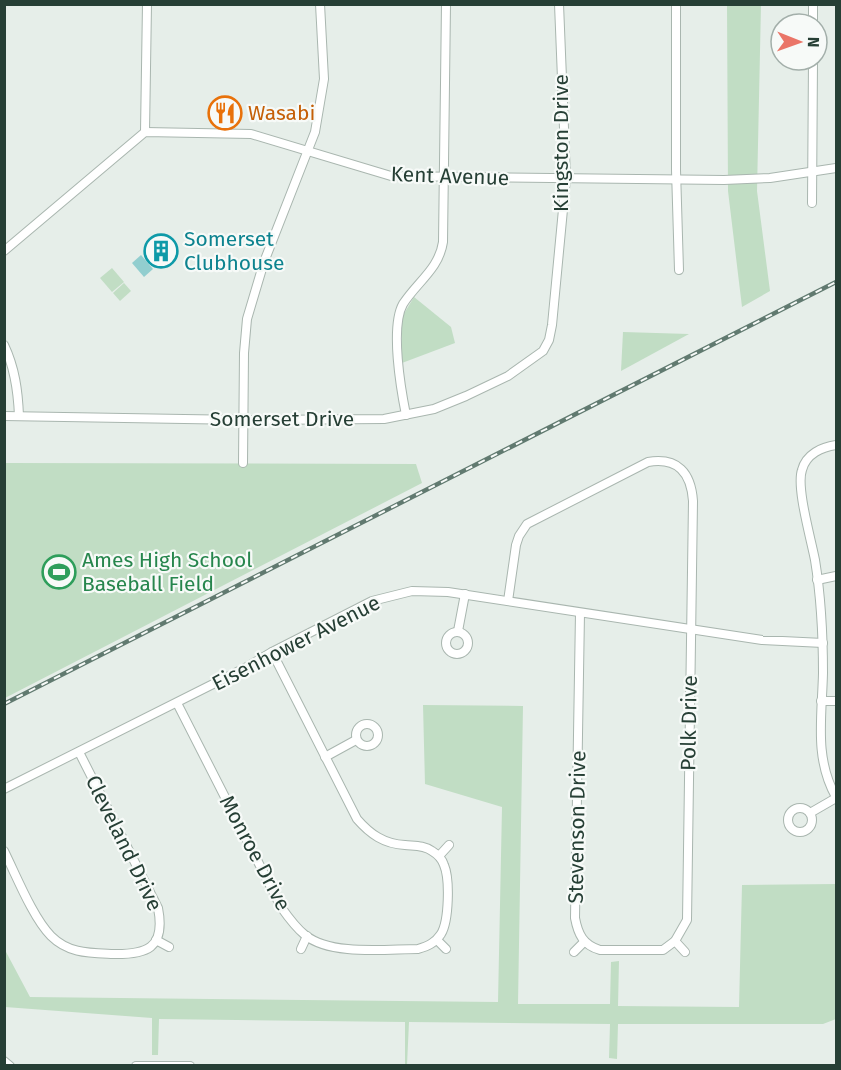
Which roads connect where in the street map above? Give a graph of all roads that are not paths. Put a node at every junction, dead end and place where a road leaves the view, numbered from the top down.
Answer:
1 (147, 4) edge
2 (320, 4) edge
3 (446, 4) edge
4 (559, 4) edge
5 (676, 4) edge
6 (813, 72) edge
7 (145, 132) junction
8 (309, 152) junction
9 (837, 168) edge
10 (813, 173) junction
11 (443, 177) junction
12 (566, 178) junction
13 (676, 179) junction
14 (812, 203) dead end
15 (4, 251) edge
16 (680, 270) dead end
17 (4, 345) edge
18 (543, 351) joint
19 (406, 415) junction
20 (4, 416) edge
21 (19, 416) junction
22 (244, 420) junction
23 (837, 445) edge
24 (243, 463) dead end
25 (837, 576) edge
26 (818, 580) junction
27 (465, 594) junction
28 (508, 601) junction
29 (580, 614) junction
30 (690, 629) junction
31 (458, 631) dead end
32 (823, 643) junction
33 (272, 652) junction
34 (821, 701) junction
35 (837, 701) edge
36 (177, 703) junction
37 (356, 740) dead end
38 (79, 752) junction
39 (325, 758) junction
40 (4, 789) edge
41 (837, 798) edge
42 (810, 813) dead end
43 (448, 845) dead end
44 (4, 851) edge
45 (439, 856) junction
46 (307, 936) junction
47 (156, 940) junction
48 (437, 940) junction
49 (675, 941) junction
50 (584, 942) junction
51 (169, 947) dead end
52 (301, 949) dead end
53 (446, 949) dead end
54 (574, 952) dead end
55 (686, 952) dead end
56 (4, 1061) edge
57 (10, 1065) edge
58 (136, 1065) edge
59 (190, 1065) edge

1 - 7 street
2 - 8 street
3 - 11 street
4 - 12 street, Kingston Drive
5 - 13 street
6 - 10 street
7 - 8 street, Kent Avenue
7 - 15 street
8 - 11 street, Kent Avenue
8 - 22 street
9 - 10 street, Kent Avenue
10 - 13 street, Kent Avenue
10 - 14 street
11 - 12 street, Kent Avenue
11 - 19 street
12 - 13 street, Kent Avenue
12 - 18 street, Kingston Drive
13 - 16 street
17 - 21 street
18 - 19 street, Somerset Drive
19 - 22 street, Somerset Drive
20 - 21 street, Somerset Drive
21 - 22 street, Somerset Drive
22 - 24 street
23 - 26 street
25 - 26 street
26 - 32 street
27 - 28 street, Eisenhower Avenue
27 - 31 street
27 - 33 street, Eisenhower Avenue
28 - 29 street, Eisenhower Avenue
28 - 30 street, Polk Drive
29 - 30 street, Eisenhower Avenue
29 - 50 street, Stevenson Drive
30 - 32 street, Eisenhower Avenue
30 - 49 street, Polk Drive
32 - 34 street
33 - 36 street, Eisenhower Avenue
33 - 39 street
34 - 35 street
34 - 41 street
36 - 38 street, Eisenhower Avenue
36 - 46 street, Monroe Drive
37 - 39 street
38 - 40 street, Eisenhower Avenue
38 - 47 street, Cleveland Drive
39 - 45 street
41 - 42 street
43 - 45 street
44 - 47 street, Cleveland Drive
45 - 48 street
46 - 48 street, Monroe Drive
46 - 52 street
47 - 51 street
48 - 53 street
49 - 50 street
49 - 55 street
50 - 54 street
56 - 57 street
58 - 59 street

